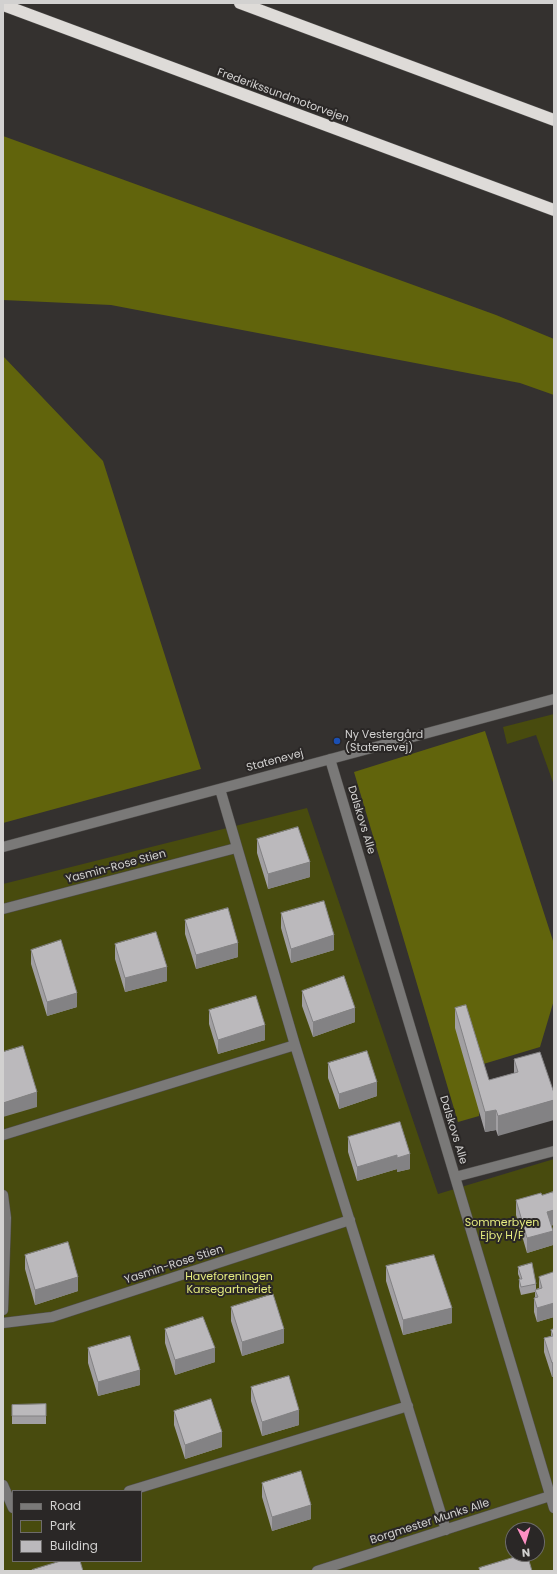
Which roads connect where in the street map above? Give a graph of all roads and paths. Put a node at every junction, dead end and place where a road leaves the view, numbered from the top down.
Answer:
1 (240, 3) edge
2 (3, 5) edge
3 (554, 120) edge
4 (554, 210) edge
5 (554, 699) edge
6 (330, 759) junction
7 (220, 789) junction
8 (3, 847) edge
9 (236, 848) junction
10 (3, 909) edge
11 (295, 1045) junction
12 (3, 1135) edge
13 (554, 1151) edge
14 (455, 1177) junction
15 (3, 1195) edge
16 (350, 1220) junction
17 (3, 1310) edge
18 (3, 1323) edge
19 (408, 1406) junction
20 (3, 1485) edge
21 (132, 1490) edge
22 (550, 1496) junction
23 (12, 1506) edge
24 (554, 1508) edge
25 (446, 1530) junction
26 (318, 1571) edge

1 - 3 highway
2 - 4 highway, Frederikssundmotorvejen
5 - 6 street, Statenevej
6 - 7 street, Statenevej
6 - 14 street, Dalskovs Alle
7 - 8 street, Statenevej
7 - 9 street
9 - 10 street, Yasmin-Rose Stien
9 - 11 street
11 - 12 street
11 - 16 street
13 - 14 street
14 - 22 street, Dalskovs Alle
15 - 17 street
16 - 18 street, Yasmin-Rose Stien
16 - 19 street
19 - 21 street
19 - 25 street
20 - 23 street
22 - 24 street, Dalskovs Alle
22 - 25 street, Borgmester Munks Alle
25 - 26 street, Borgmester Munks Alle

